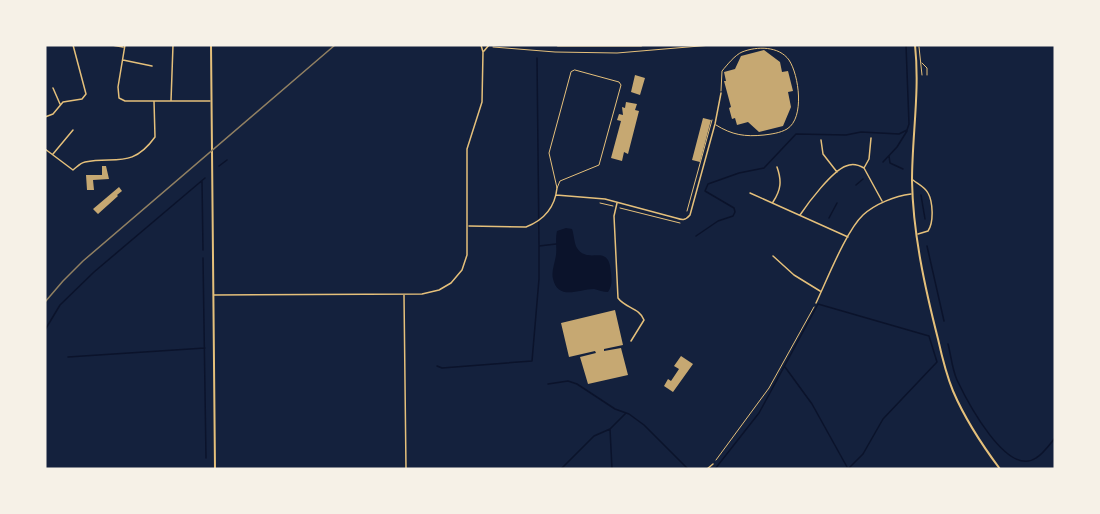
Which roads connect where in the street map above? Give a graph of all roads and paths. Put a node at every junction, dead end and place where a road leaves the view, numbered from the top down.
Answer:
1 (73, 45) edge
2 (112, 45) edge
3 (173, 45) edge
4 (211, 45) edge
5 (481, 45) edge
6 (489, 45) edge
7 (558, 45) edge
8 (641, 45) edge
9 (712, 45) edge
10 (917, 45) edge
11 (125, 46) edge
12 (490, 49) dead end
13 (483, 52) junction
14 (123, 60) junction
15 (921, 61) junction
16 (152, 66) dead end
17 (922, 75) dead end
18 (927, 75) dead end
19 (53, 88) dead end
20 (721, 93) joint
21 (211, 100) junction
22 (154, 101) junction
23 (171, 102) junction
24 (60, 105) junction
25 (45, 117) edge
26 (713, 117) dead end
27 (715, 124) junction
28 (73, 130) dead end
29 (871, 138) dead end
30 (821, 140) dead end
31 (45, 149) edge
32 (52, 155) junction
33 (777, 167) dead end
34 (864, 168) junction
35 (837, 172) junction
36 (912, 180) junction
37 (557, 188) junction
38 (750, 193) dead end
39 (912, 194) junction
40 (556, 195) junction
41 (617, 202) junction
42 (600, 203) dead end
43 (772, 203) junction
44 (883, 203) junction
45 (614, 207) dead end
46 (618, 208) dead end
47 (800, 215) junction
48 (686, 216) dead end
49 (682, 222) dead end
50 (468, 226) junction
51 (917, 234) junction
52 (849, 237) junction
53 (773, 256) dead end
54 (821, 292) junction
55 (404, 294) junction
56 (213, 295) junction
57 (816, 303) joint
58 (631, 341) dead end
59 (713, 464) joint
60 (215, 469) edge
61 (406, 469) edge
62 (707, 469) edge
63 (1000, 469) edge

1 - 24 street
2 - 11 street
3 - 23 street
4 - 21 street
5 - 13 street
6 - 13 street
7 - 8 main road
9 - 12 path
10 - 15 path
10 - 36 street
11 - 14 street
13 - 50 street
14 - 16 street
14 - 22 street
15 - 17 path
15 - 18 path
19 - 24 street
20 - 27 street
20 - 27 lane
21 - 23 street
21 - 56 street
22 - 23 street
22 - 32 street
24 - 25 street
26 - 48 path
27 - 41 street
28 - 32 street
29 - 34 street
30 - 35 street
31 - 32 street
33 - 43 street
34 - 35 street
34 - 44 street
35 - 47 street
36 - 39 street
36 - 51 street
37 - 37 lane
37 - 40 street
38 - 43 street
39 - 44 street
39 - 51 street
40 - 41 street
40 - 50 street
41 - 58 street
42 - 45 path
43 - 47 street
44 - 52 street
46 - 49 path
47 - 52 street
50 - 55 street
51 - 63 street
52 - 54 street
53 - 54 street
54 - 57 street
55 - 56 street
55 - 61 street
56 - 60 street
57 - 59 path
59 - 62 street

